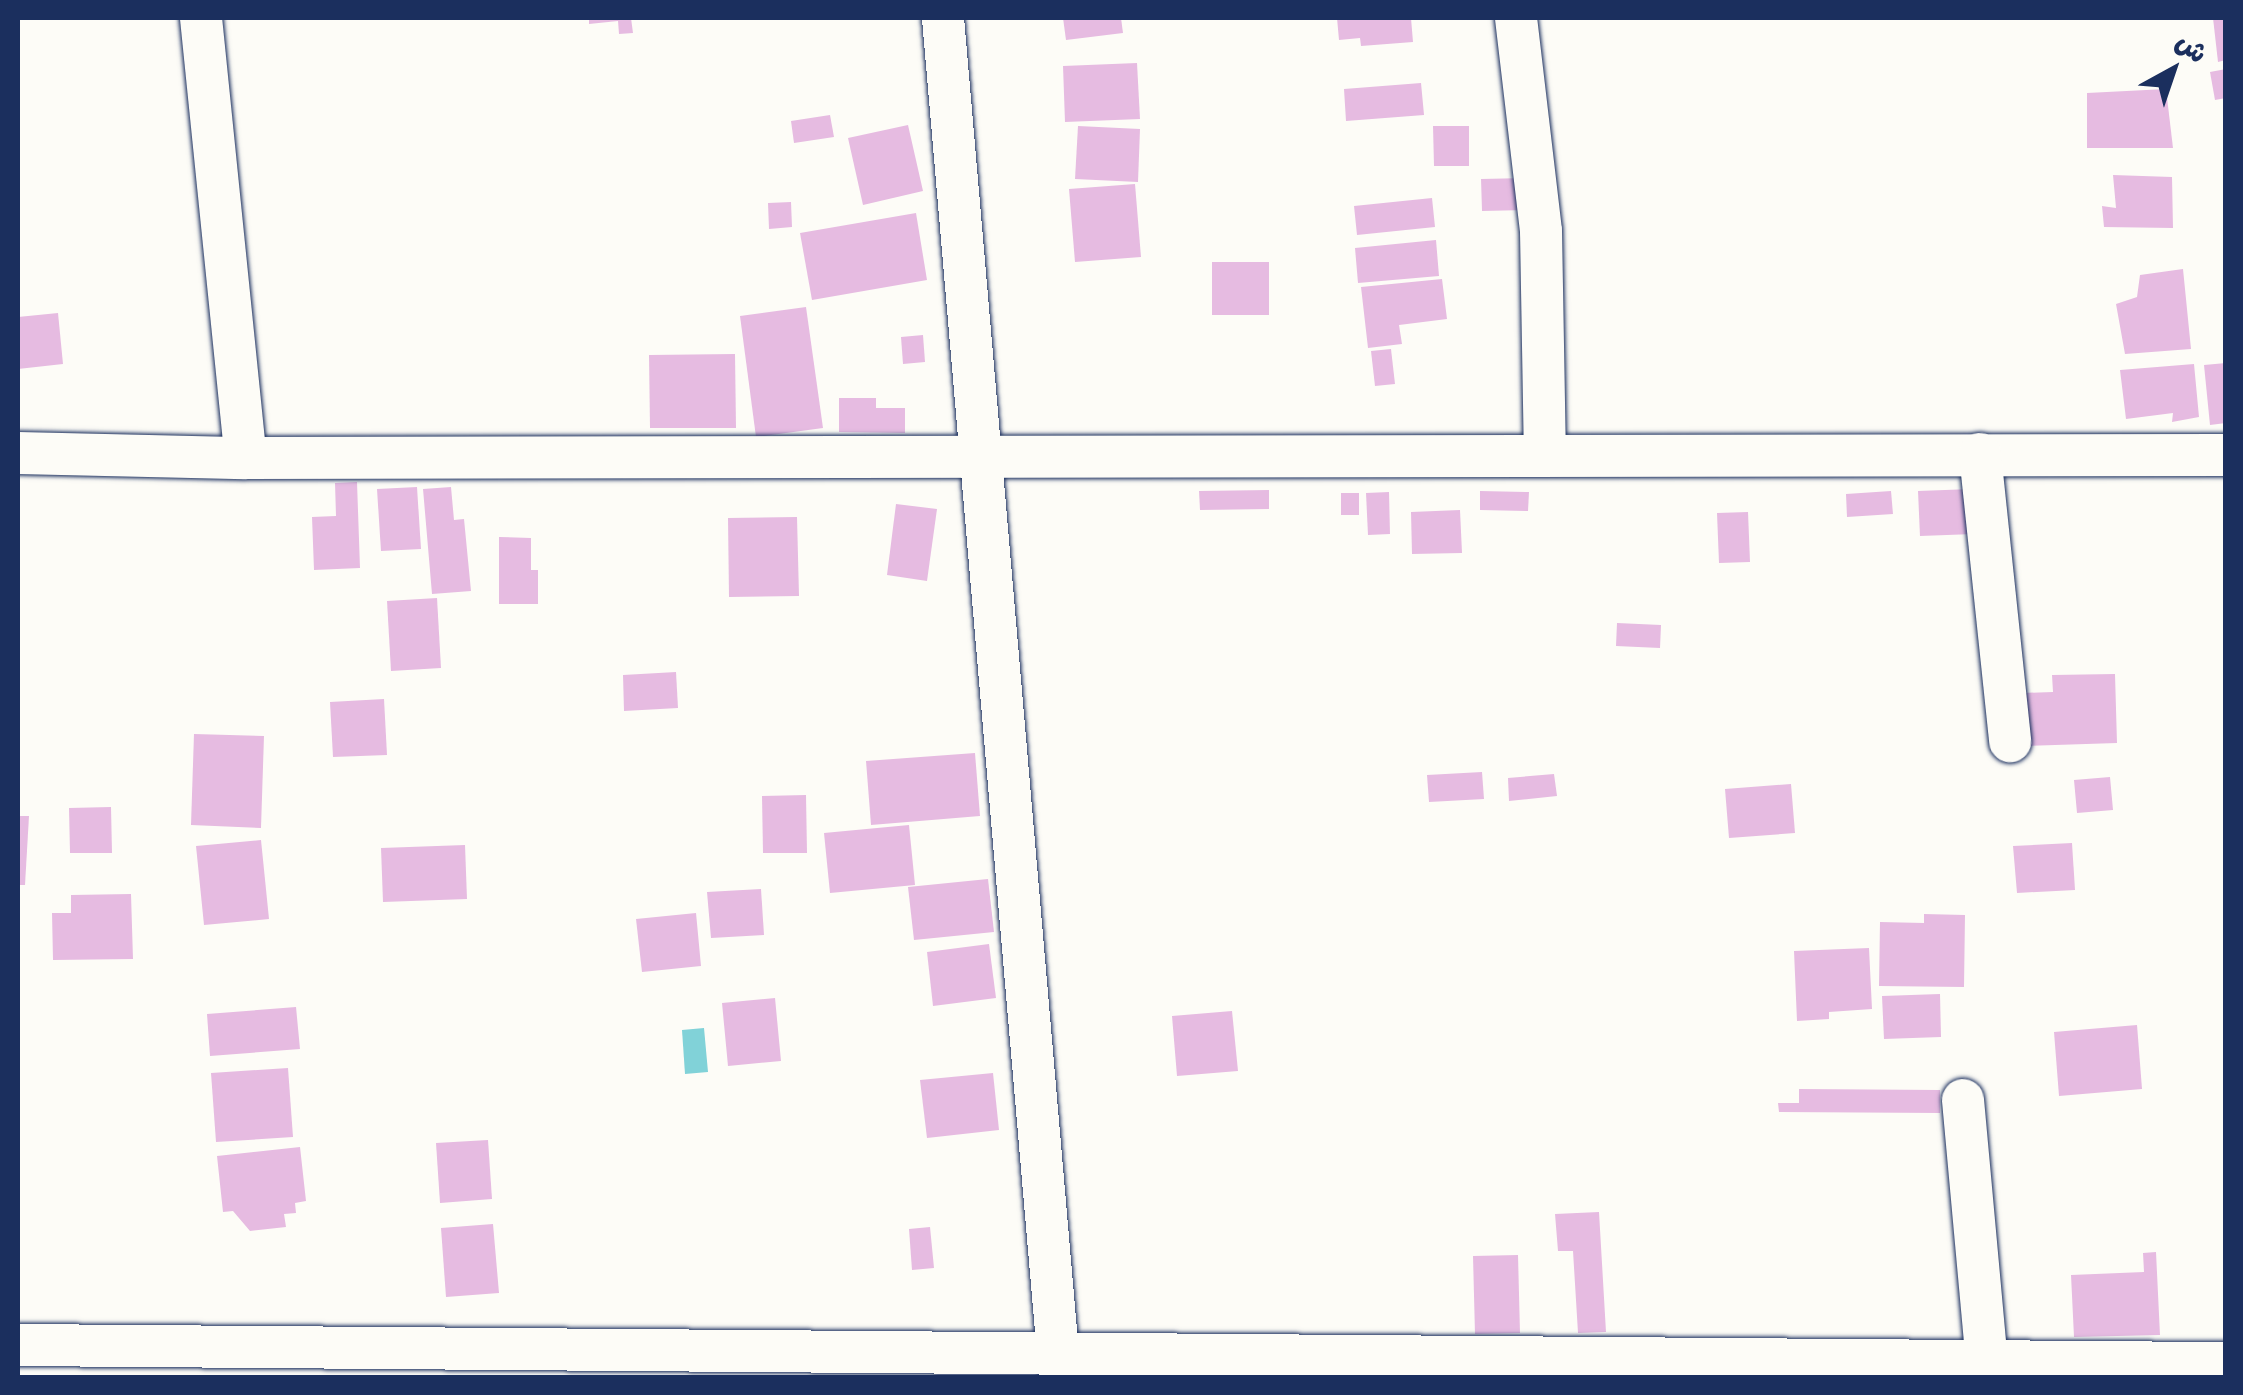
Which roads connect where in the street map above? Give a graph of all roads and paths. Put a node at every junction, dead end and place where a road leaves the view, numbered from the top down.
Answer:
1 (201, 18) edge
2 (942, 18) edge
3 (1516, 18) edge
4 (18, 453) edge
5 (978, 453) junction
6 (1545, 454) junction
7 (1980, 454) junction
8 (2226, 455) edge
9 (246, 458) junction
10 (2010, 741) dead end
11 (1962, 1100) dead end
12 (18, 1345) edge
13 (1987, 1362) junction
14 (2226, 1363) edge
15 (1058, 1366) edge
16 (1579, 1366) edge

1 - 9 street
2 - 5 street
3 - 6 street
4 - 9 street
5 - 6 street
5 - 9 street
5 - 15 street
6 - 7 street
7 - 8 street
7 - 10 street
11 - 13 street
12 - 15 street
13 - 14 street
13 - 16 street
15 - 16 street

